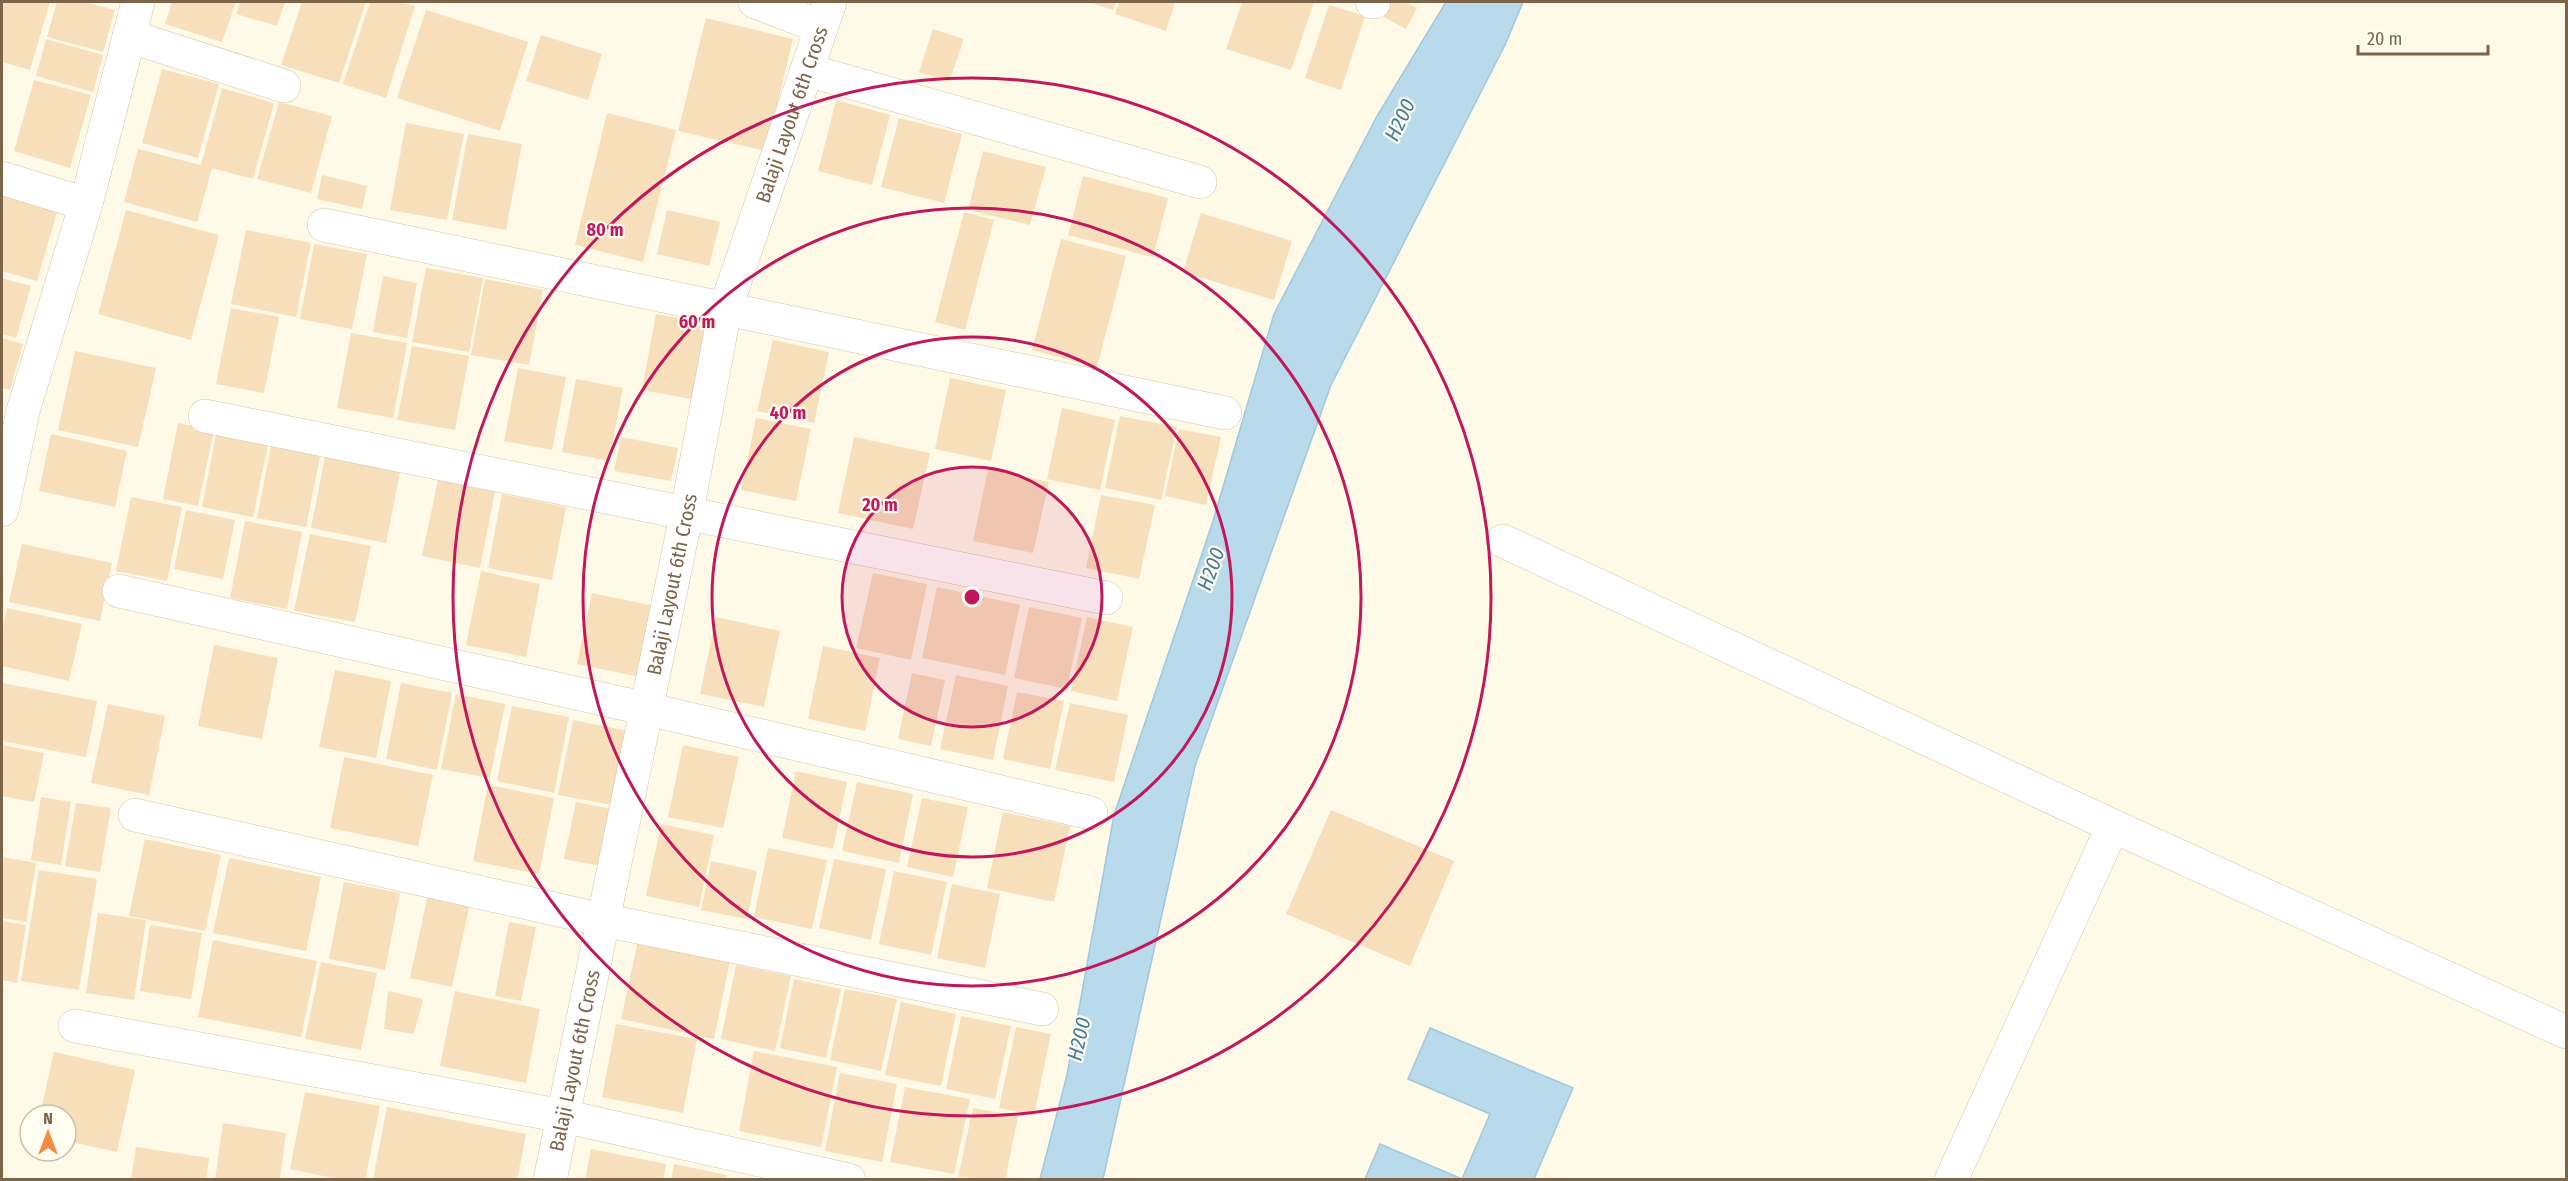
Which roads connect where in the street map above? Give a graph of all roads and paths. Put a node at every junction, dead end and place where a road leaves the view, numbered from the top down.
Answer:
1 (138, 2) edge
2 (755, 2) edge
3 (826, 14) edge
4 (129, 36) junction
5 (807, 70) junction
6 (284, 86) dead end
7 (2, 178) edge
8 (1200, 182) dead end
9 (86, 204) junction
10 (324, 225) dead end
11 (726, 310) junction
12 (12, 408) edge
13 (1225, 413) dead end
14 (205, 416) dead end
15 (2, 510) edge
16 (687, 511) junction
17 (1503, 540) dead end
18 (119, 591) dead end
19 (1106, 598) dead end
20 (647, 708) junction
21 (1092, 813) dead end
22 (135, 816) dead end
23 (2114, 826) junction
24 (603, 920) junction
25 (1041, 1009) dead end
26 (75, 1026) dead end
27 (2566, 1032) edge
28 (563, 1116) junction
29 (550, 1179) edge
30 (849, 1179) edge
31 (1951, 1179) edge

1 - 4 street
2 - 3 street
3 - 5 street, Balaji Layout 6th Cross
4 - 6 street
4 - 9 street
5 - 8 street
5 - 11 street, Balaji Layout 6th Cross
7 - 9 street
9 - 12 street
10 - 11 street
11 - 13 street
11 - 16 street, Balaji Layout 6th Cross
12 - 15 street
14 - 16 street
16 - 19 street
16 - 20 street, Balaji Layout 6th Cross
17 - 23 street
18 - 20 street
20 - 21 street
20 - 24 street, Balaji Layout 6th Cross
22 - 24 street
23 - 27 street
23 - 31 street
24 - 25 street
24 - 28 street, Balaji Layout 6th Cross
26 - 28 street
28 - 29 street, Balaji Layout 6th Cross
28 - 30 street

